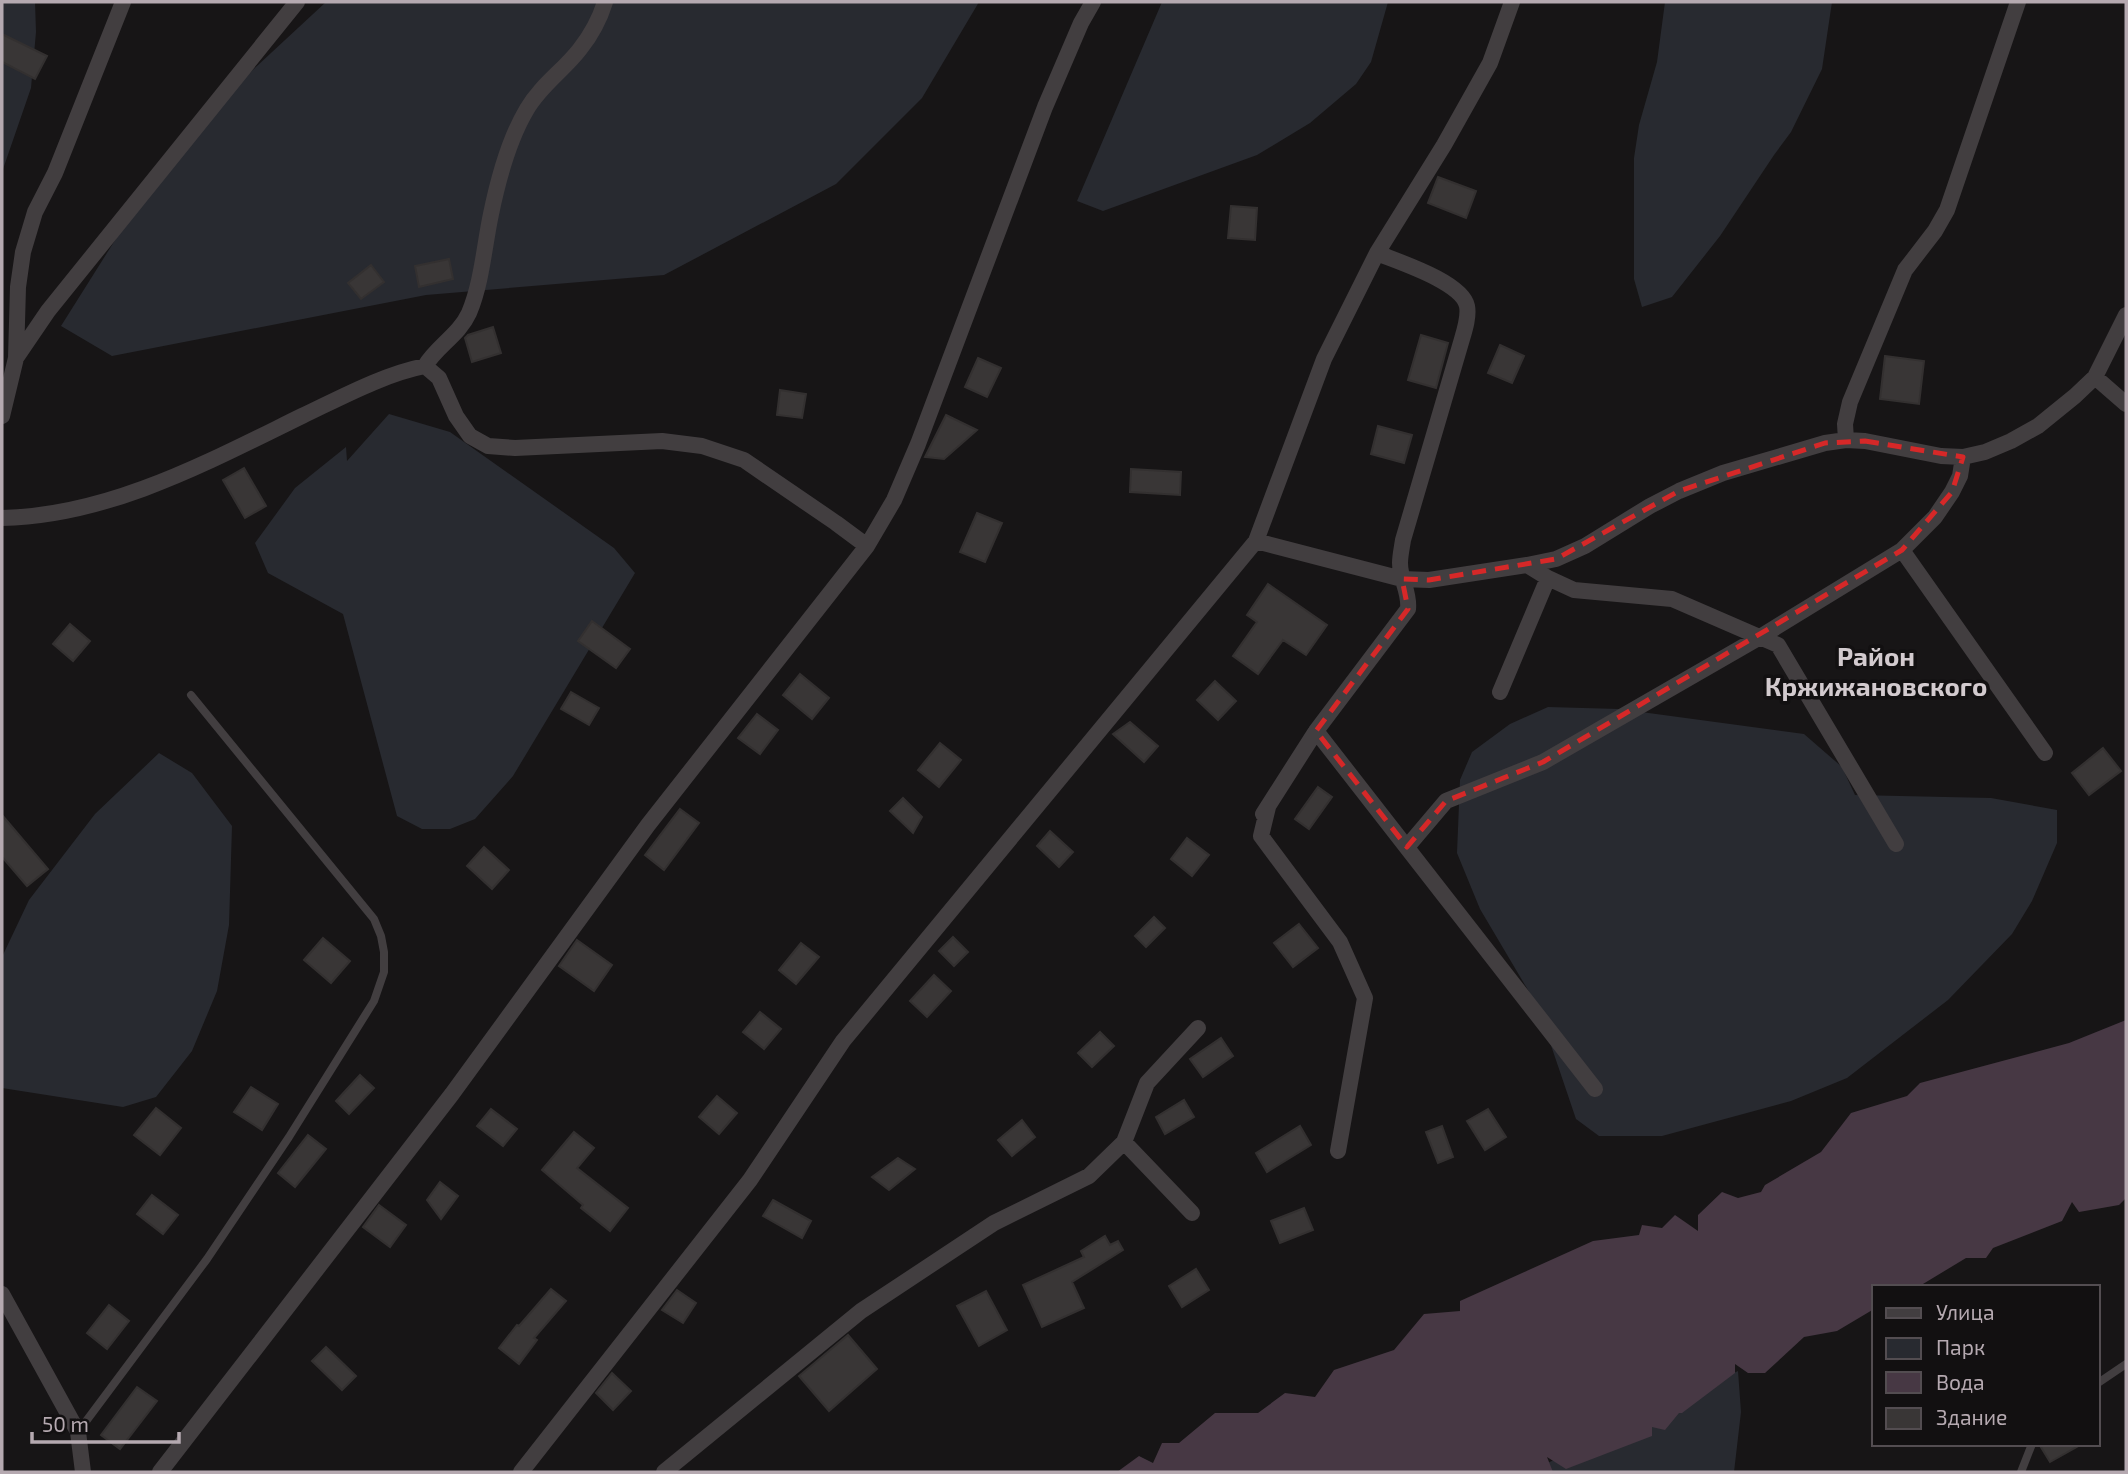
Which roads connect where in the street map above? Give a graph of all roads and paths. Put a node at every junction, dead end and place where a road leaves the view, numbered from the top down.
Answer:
1 (123, 2) edge
2 (297, 2) edge
3 (605, 2) edge
4 (1093, 2) edge
5 (1512, 2) edge
6 (2018, 2) edge
7 (1377, 253) junction
8 (2126, 315) edge
9 (16, 358) junction
10 (425, 366) junction
11 (2095, 377) junction
12 (2126, 404) edge
13 (2, 416) edge
14 (1846, 440) junction
15 (1963, 457) junction
16 (2, 518) edge
17 (1256, 541) junction
18 (867, 546) junction
19 (1902, 550) junction
20 (1527, 565) junction
21 (1548, 578) junction
22 (1402, 579) junction
23 (1760, 637) junction
24 (1500, 692) dead end
25 (191, 695) dead end
26 (1316, 731) junction
27 (2045, 752) dead end
28 (1896, 844) dead end
29 (1407, 847) junction
30 (1198, 1028) dead end
31 (1595, 1089) dead end
32 (1124, 1142) junction
33 (1338, 1151) dead end
34 (1192, 1213) dead end
35 (2, 1294) edge
36 (2126, 1364) edge
37 (2100, 1382) edge
38 (78, 1432) junction
39 (2031, 1446) edge
40 (83, 1472) edge
41 (160, 1472) edge
42 (521, 1472) edge
43 (664, 1472) edge
44 (2021, 1472) edge

1 - 9 street
2 - 9 street
3 - 10 street
4 - 18 street
5 - 7 street
6 - 14 street
7 - 17 street
7 - 22 street
8 - 11 street
9 - 13 street
10 - 16 street
10 - 18 street
11 - 12 street
11 - 15 street
14 - 15 street
14 - 20 street
15 - 19 street
17 - 22 street
17 - 42 street
18 - 41 street
19 - 23 street
19 - 27 street
20 - 21 street
20 - 22 street
21 - 23 street
21 - 24 street
22 - 26 street
23 - 28 street
23 - 29 street
25 - 38 lane
26 - 29 street
26 - 33 street
29 - 31 street
30 - 32 street
32 - 34 street
32 - 43 street
35 - 38 street
36 - 37 lane
38 - 40 street
39 - 44 lane

